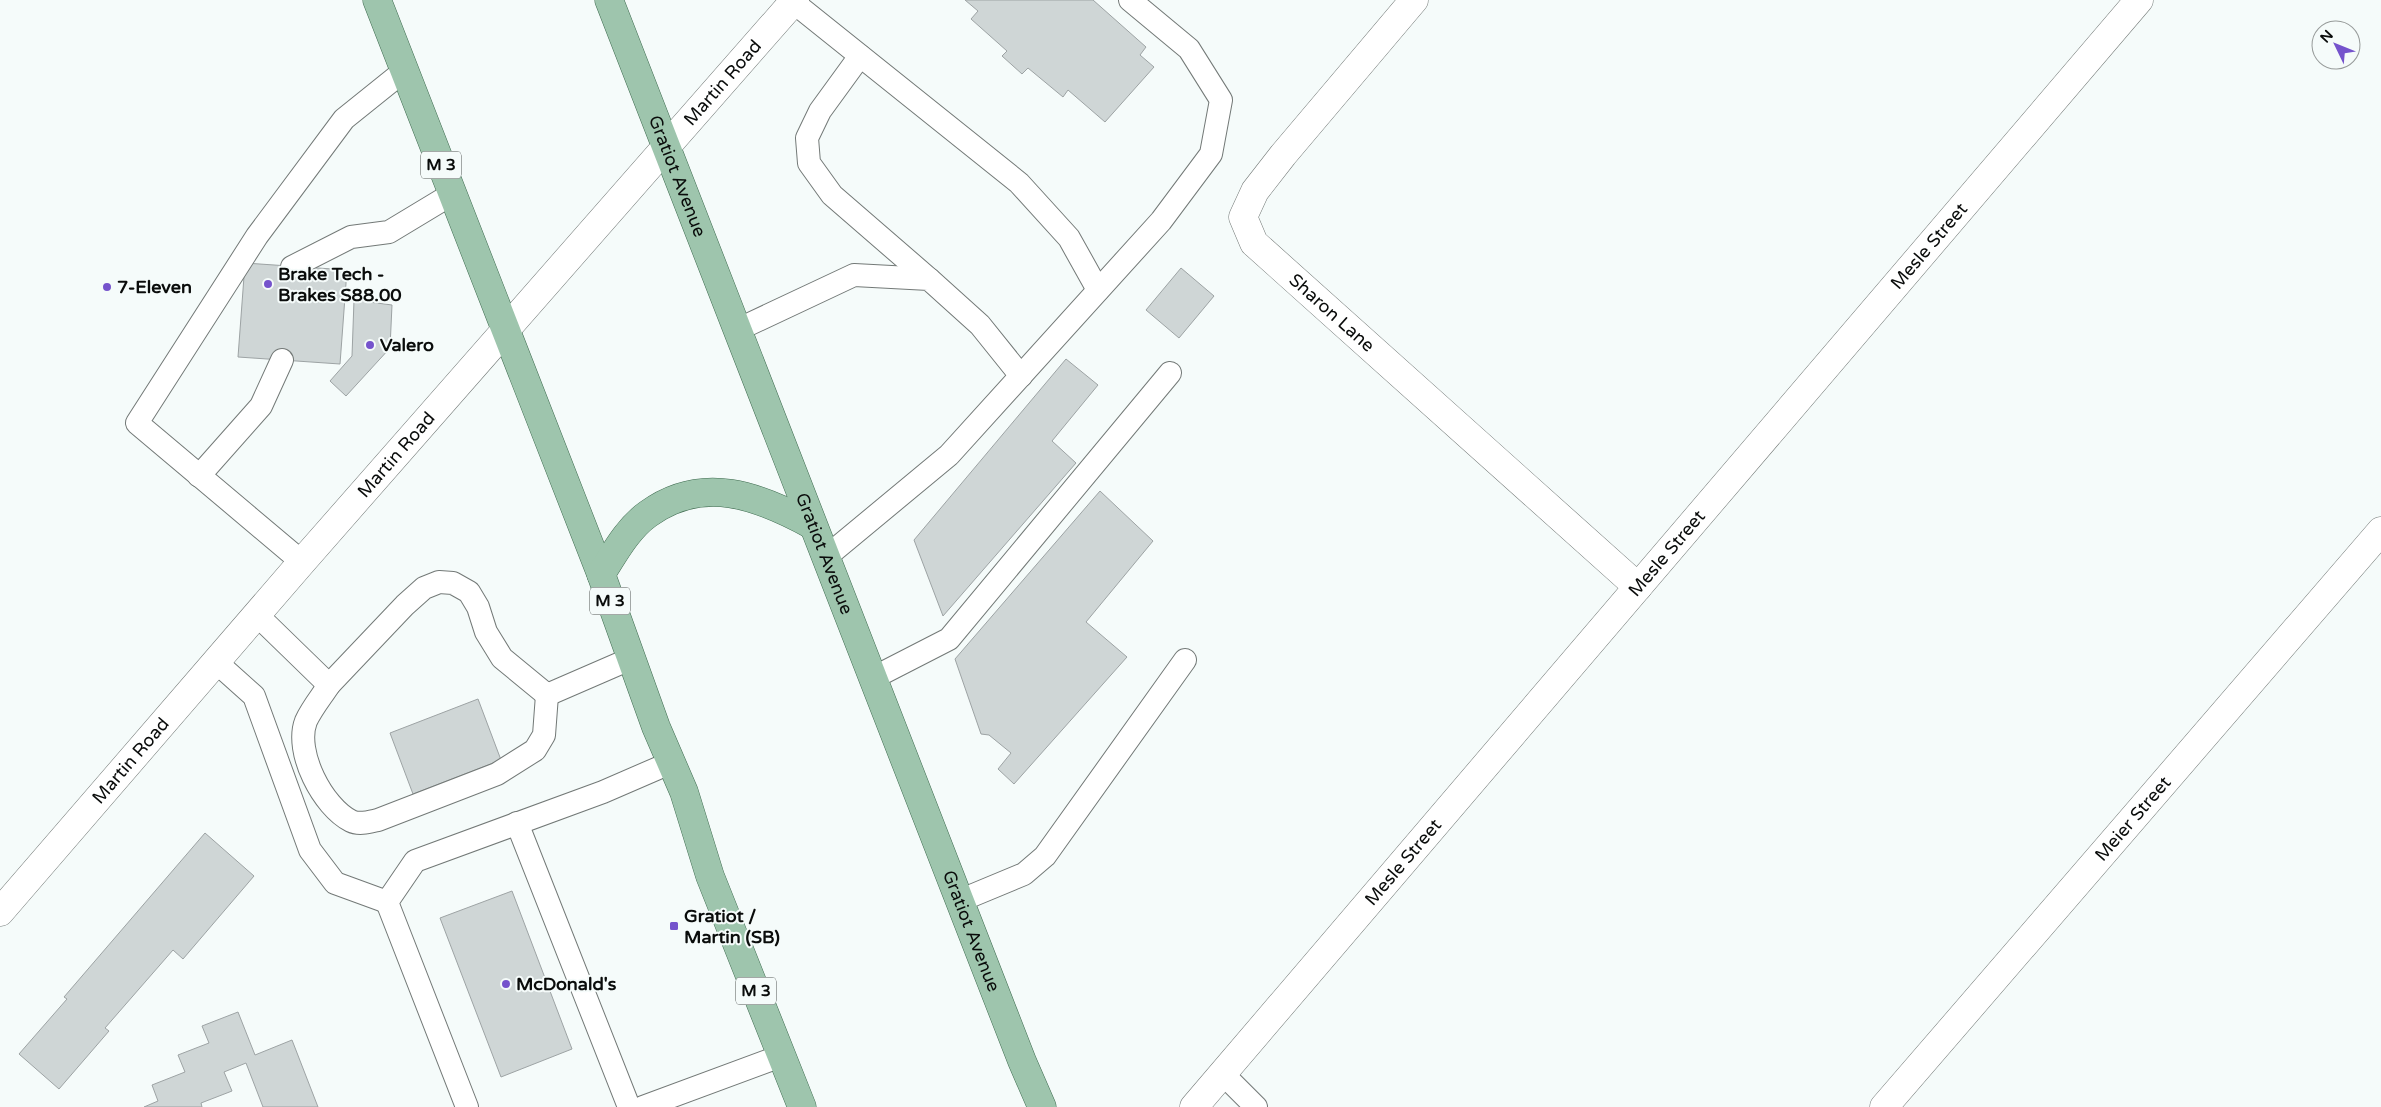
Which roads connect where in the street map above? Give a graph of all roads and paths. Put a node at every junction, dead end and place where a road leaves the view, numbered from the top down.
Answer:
1 (377, 0) edge
2 (609, 0) edge
3 (1130, 0) edge
4 (1414, 0) edge
5 (2139, 0) edge
6 (794, 1) edge
7 (860, 56) junction
8 (405, 70) junction
9 (666, 146) junction
10 (452, 194) junction
11 (292, 266) dead end
12 (928, 280) junction
13 (1098, 290) junction
14 (505, 329) junction
15 (737, 330) junction
16 (282, 360) dead end
17 (1170, 373) dead end
18 (1021, 376) junction
19 (199, 476) junction
20 (812, 525) junction
21 (2381, 531) edge
22 (826, 557) junction
23 (302, 562) junction
24 (601, 574) junction
25 (1638, 587) junction
26 (256, 614) junction
27 (630, 659) junction
28 (1185, 660) dead end
29 (216, 662) junction
30 (873, 678) junction
31 (329, 685) junction
32 (547, 695) junction
33 (670, 763) junction
34 (517, 824) junction
35 (959, 901) junction
36 (387, 902) junction
37 (0, 912) edge
38 (781, 1056) junction
39 (1222, 1074) junction
40 (467, 1107) edge
41 (629, 1107) edge
42 (644, 1107) edge
43 (802, 1107) edge
44 (1042, 1107) edge
45 (1194, 1107) edge
46 (1256, 1107) edge
47 (1884, 1107) edge

1 - 8 main road, M 3
2 - 9 main road, Gratiot Avenue
3 - 13 lane
4 - 25 street, Sharon Lane
5 - 25 street, Mesle Street
6 - 7 lane
6 - 9 street, Martin Road
7 - 12 lane
7 - 13 lane
8 - 10 main road, M 3
8 - 19 lane
9 - 14 street, Martin Road
9 - 15 main road, Gratiot Avenue
10 - 11 lane
10 - 14 main road, M 3
12 - 15 lane
12 - 18 lane
13 - 18 lane
14 - 23 street, Martin Road
14 - 24 main road, M 3
15 - 20 main road, Gratiot Avenue
16 - 19 lane
17 - 30 lane
18 - 22 lane
19 - 23 lane
20 - 22 main road, Gratiot Avenue
20 - 24 main road
21 - 47 street, Meier Street
22 - 30 main road, Gratiot Avenue
23 - 26 street, Martin Road
24 - 27 main road, M 3
25 - 39 street, Mesle Street
26 - 29 street, Martin Road
26 - 31 lane
27 - 32 lane
27 - 33 main road, M 3
28 - 35 lane
29 - 36 lane
29 - 37 street, Martin Road
30 - 35 main road, Gratiot Avenue
31 - 32 lane
31 - 32 lane
33 - 34 lane
33 - 38 main road, M 3
34 - 36 lane
34 - 41 lane
35 - 44 main road, Gratiot Avenue
36 - 40 lane
38 - 42 lane
38 - 43 main road, M 3
39 - 45 street, Mesle Street
39 - 46 lane

